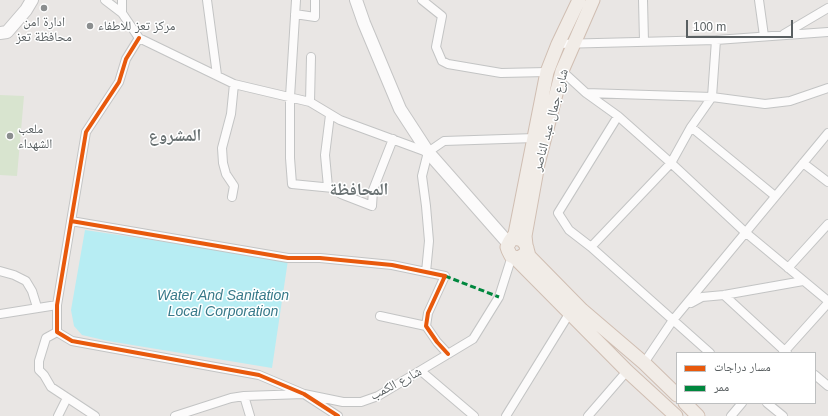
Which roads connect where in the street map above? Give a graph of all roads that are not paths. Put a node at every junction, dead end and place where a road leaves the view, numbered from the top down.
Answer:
1 (32, 0) edge
2 (106, 0) edge
3 (122, 0) edge
4 (208, 0) edge
5 (296, 0) edge
6 (315, 0) edge
7 (356, 0) edge
8 (422, 0) edge
9 (579, 0) edge
10 (593, 0) edge
11 (643, 0) edge
12 (759, 0) edge
13 (828, 8) edge
14 (122, 13) junction
15 (295, 14) junction
16 (828, 32) edge
17 (0, 33) edge
18 (764, 36) junction
19 (782, 36) junction
20 (139, 38) junction
21 (716, 40) junction
22 (644, 41) junction
23 (558, 44) junction
24 (574, 44) junction
25 (311, 57) dead end
26 (548, 72) junction
27 (562, 72) junction
28 (217, 75) junction
29 (234, 84) junction
30 (828, 88) edge
31 (586, 93) junction
32 (290, 97) junction
33 (712, 97) junction
34 (310, 102) junction
35 (330, 115) junction
36 (618, 116) junction
37 (691, 127) junction
38 (828, 133) edge
39 (535, 138) junction
40 (393, 139) junction
41 (428, 152) junction
42 (671, 163) junction
43 (803, 163) junction
44 (828, 182) edge
45 (328, 187) junction
46 (775, 196) junction
47 (232, 197) dead end
48 (71, 221) junction
49 (828, 224) edge
50 (745, 232) junction
51 (526, 246) junction
52 (591, 247) junction
53 (511, 250) junction
54 (788, 268) junction
55 (0, 271) edge
56 (426, 272) junction
57 (803, 280) junction
58 (724, 295) junction
59 (828, 302) edge
60 (57, 305) junction
61 (686, 305) junction
62 (36, 308) junction
63 (0, 314) edge
64 (569, 314) junction
65 (380, 316) dead end
66 (673, 320) junction
67 (426, 326) junction
68 (57, 332) junction
69 (709, 352) edge
70 (785, 352) edge
71 (448, 354) junction
72 (644, 363) junction
73 (422, 371) junction
74 (626, 371) junction
75 (816, 376) edge
76 (828, 386) edge
77 (304, 394) junction
78 (676, 395) edge
79 (244, 396) junction
80 (67, 398) junction
81 (686, 404) edge
82 (741, 404) edge
83 (768, 404) edge
84 (58, 416) edge
85 (95, 416) edge
86 (175, 416) edge
87 (250, 416) edge
88 (338, 416) edge
89 (474, 416) edge
90 (506, 416) edge
91 (589, 416) edge
92 (676, 416) edge
93 (698, 416) edge
94 (731, 416) edge
95 (783, 416) edge

1 - 17 main road
2 - 14 street
3 - 14 street
4 - 28 street
5 - 15 street
6 - 15 street
7 - 41 main road
8 - 26 street
9 - 23 main road, شارع جمال عبد الناصر
10 - 24 main road, شارع جمال عبد الناصر
11 - 22 street
12 - 18 street
13 - 19 street
14 - 20 street
15 - 32 street
16 - 19 street
18 - 19 street
18 - 21 street
20 - 28 street
20 - 48 street
21 - 22 street
21 - 33 street
22 - 24 street
23 - 24 street
23 - 26 main road, شارع جمال عبد الناصر
24 - 27 main road, شارع جمال عبد الناصر
25 - 34 street
26 - 39 main road, شارع جمال عبد الناصر
27 - 31 street
27 - 51 main road, شارع جمال عبد الناصر
28 - 29 street
29 - 32 street
29 - 47 street
30 - 33 street
31 - 33 street
31 - 36 street
32 - 34 street
32 - 45 street
33 - 37 street
34 - 35 street
35 - 40 street
35 - 45 street
36 - 42 street
36 - 52 street
37 - 42 street
37 - 46 street
38 - 43 street
39 - 41 street
39 - 53 main road, شارع جمال عبد الناصر
40 - 41 street
40 - 45 street
41 - 53 main road
41 - 56 street
42 - 50 street
42 - 52 street
43 - 44 street
43 - 46 street
46 - 50 street
48 - 56 street
48 - 60 street
49 - 54 street
50 - 54 street
50 - 61 street
51 - 53 main road
51 - 72 main road
52 - 66 street
53 - 64 main road
53 - 71 street, شارع الكمب
54 - 57 street
55 - 62 street
56 - 67 street
57 - 58 street
57 - 59 street
58 - 61 street
58 - 70 street
59 - 70 street
60 - 62 street
60 - 68 street
61 - 66 street
62 - 63 street
64 - 74 main road
64 - 90 street
65 - 67 street
66 - 69 street
66 - 72 street
67 - 71 street
68 - 77 street
68 - 80 street
71 - 73 street, شارع الكمب
72 - 78 main road
73 - 77 street, شارع الكمب
73 - 89 street
74 - 91 street
74 - 92 main road
75 - 76 street
77 - 79 street, شارع الكمب
77 - 88 street
79 - 86 street, شارع الكمب
79 - 87 street
80 - 84 street
80 - 85 street
81 - 93 main road
82 - 94 street
83 - 95 street

